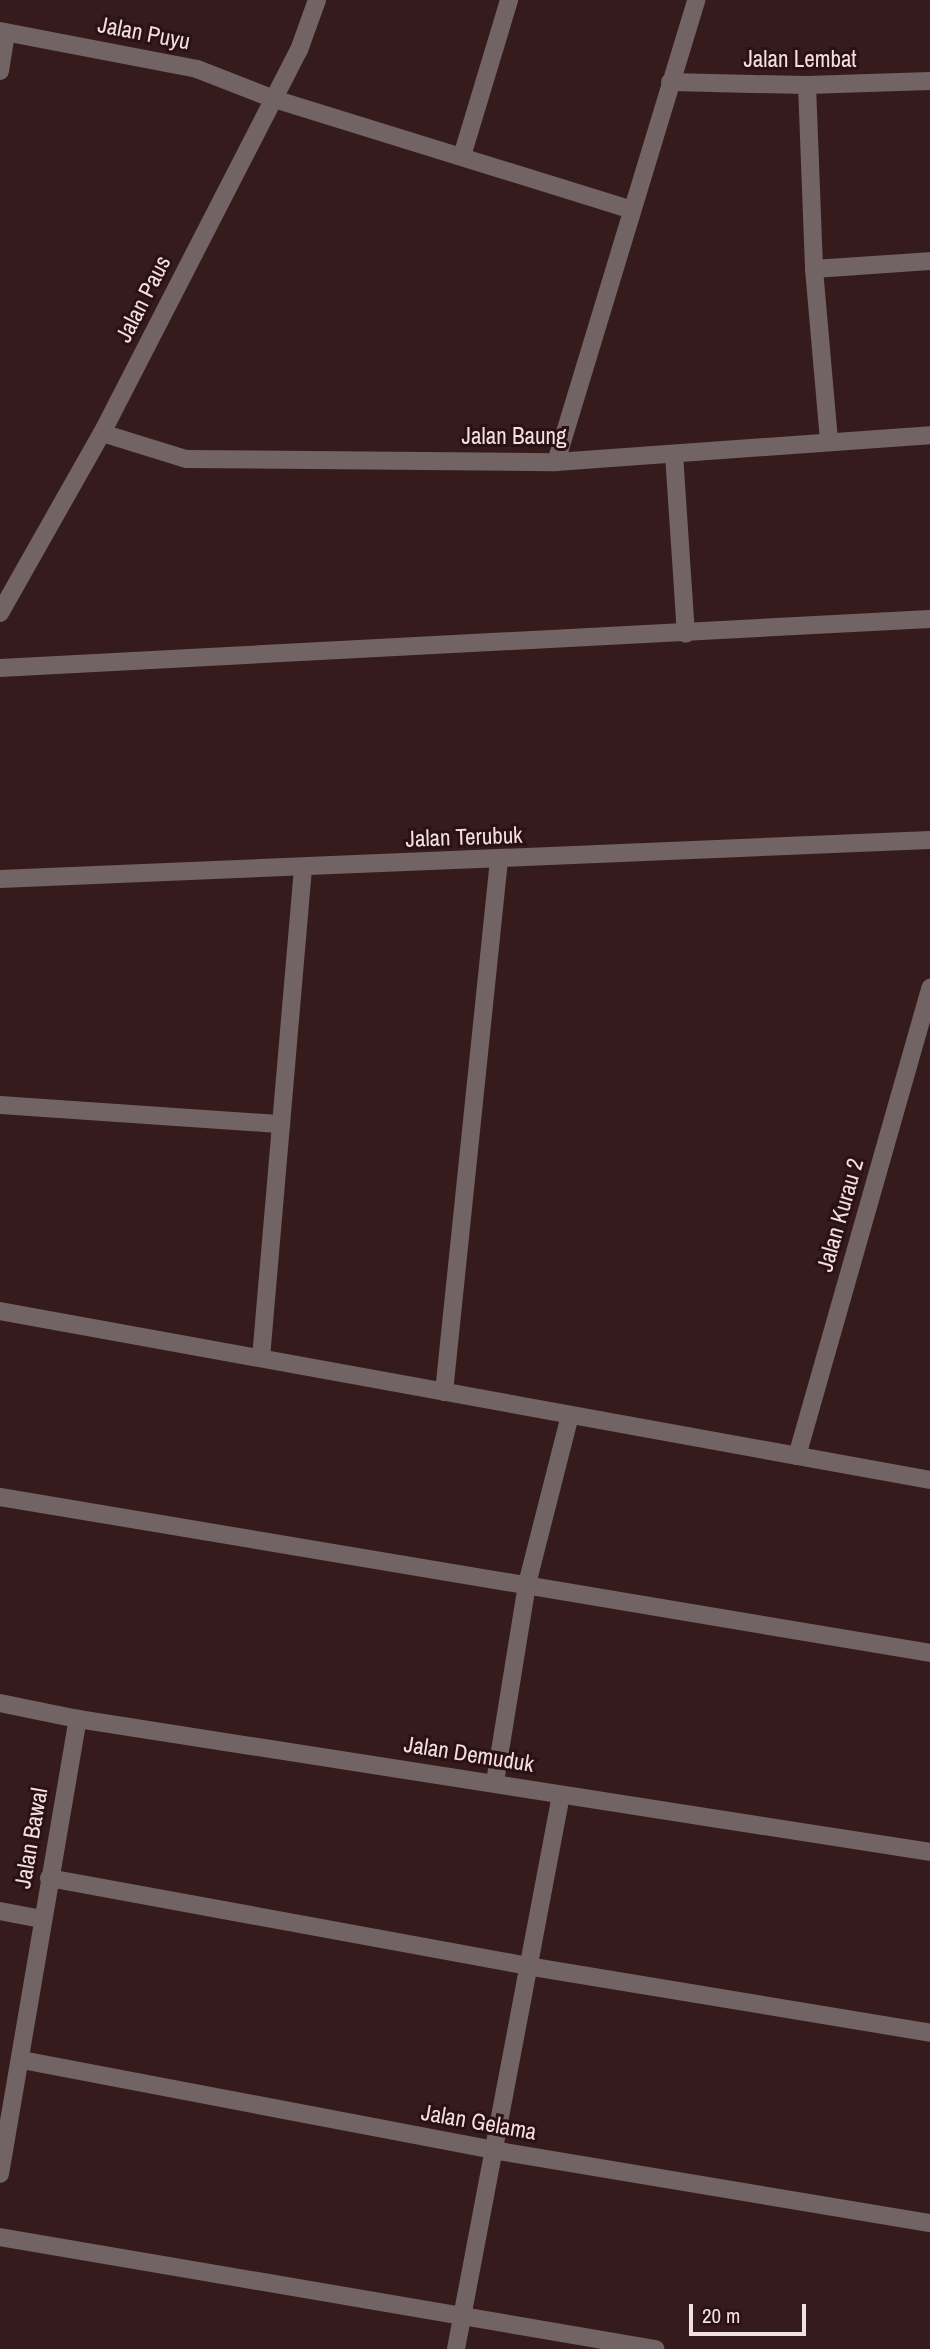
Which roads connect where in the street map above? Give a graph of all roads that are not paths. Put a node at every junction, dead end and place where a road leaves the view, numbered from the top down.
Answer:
1 (317, 0) edge
2 (509, 0) edge
3 (696, 0) edge
4 (3, 31) edge
5 (0, 71) edge
6 (930, 81) edge
7 (670, 82) junction
8 (807, 85) junction
9 (274, 99) junction
10 (462, 156) junction
11 (630, 209) junction
12 (930, 261) edge
13 (814, 268) junction
14 (102, 433) junction
15 (930, 435) edge
16 (829, 440) junction
17 (674, 454) junction
18 (556, 462) junction
19 (0, 613) edge
20 (930, 619) edge
21 (686, 634) junction
22 (0, 668) edge
23 (930, 840) edge
24 (499, 860) junction
25 (303, 868) junction
26 (0, 879) edge
27 (930, 988) edge
28 (0, 1105) edge
29 (281, 1124) junction
30 (0, 1311) edge
31 (261, 1358) junction
32 (444, 1392) junction
33 (570, 1415) junction
34 (797, 1456) junction
35 (930, 1480) edge
36 (0, 1497) edge
37 (527, 1584) junction
38 (930, 1653) edge
39 (0, 1703) edge
40 (78, 1719) junction
41 (495, 1782) junction
42 (561, 1794) junction
43 (930, 1852) edge
44 (49, 1878) junction
45 (0, 1911) edge
46 (42, 1919) junction
47 (527, 1966) junction
48 (930, 2033) edge
49 (22, 2060) junction
50 (493, 2150) junction
51 (0, 2174) edge
52 (930, 2223) edge
53 (0, 2237) edge
54 (461, 2319) junction
55 (456, 2349) edge
56 (655, 2349) edge

1 - 9 street, Jalan Paus
2 - 10 street
3 - 7 street
4 - 5 street
4 - 9 street, Jalan Puyu
6 - 8 street, Jalan Lembat
7 - 8 street, Jalan Lembat
7 - 11 street
8 - 13 street
9 - 10 street, Jalan Puyu
9 - 14 street, Jalan Paus
10 - 11 street, Jalan Puyu
11 - 18 street
12 - 13 street
13 - 16 street
14 - 18 street, Jalan Baung
14 - 19 street, Jalan Paus
15 - 16 street, Jalan Baung
16 - 17 street, Jalan Baung
17 - 18 street, Jalan Baung
17 - 21 street
20 - 21 street
21 - 22 street
23 - 24 street, Jalan Terubuk
24 - 25 street, Jalan Terubuk
24 - 32 street
25 - 26 street, Jalan Terubuk
25 - 29 street
27 - 34 street, Jalan Kurau 2
28 - 29 street
29 - 31 street
30 - 31 street
31 - 32 street
32 - 33 street
33 - 34 street
33 - 37 street
34 - 35 street
36 - 37 street
37 - 38 street
37 - 41 street
39 - 40 street, Jalan Demuduk
40 - 41 street, Jalan Demuduk
40 - 44 street, Jalan Bawal
41 - 42 street, Jalan Demuduk
42 - 43 street, Jalan Demuduk
42 - 47 street
44 - 46 street, Jalan Bawal
44 - 47 street
45 - 46 street
46 - 49 street, Jalan Bawal
47 - 48 street
47 - 50 street
49 - 50 street, Jalan Gelama
49 - 51 street, Jalan Bawal
50 - 52 street, Jalan Gelama
50 - 54 street
53 - 54 street
54 - 55 street
54 - 56 street

